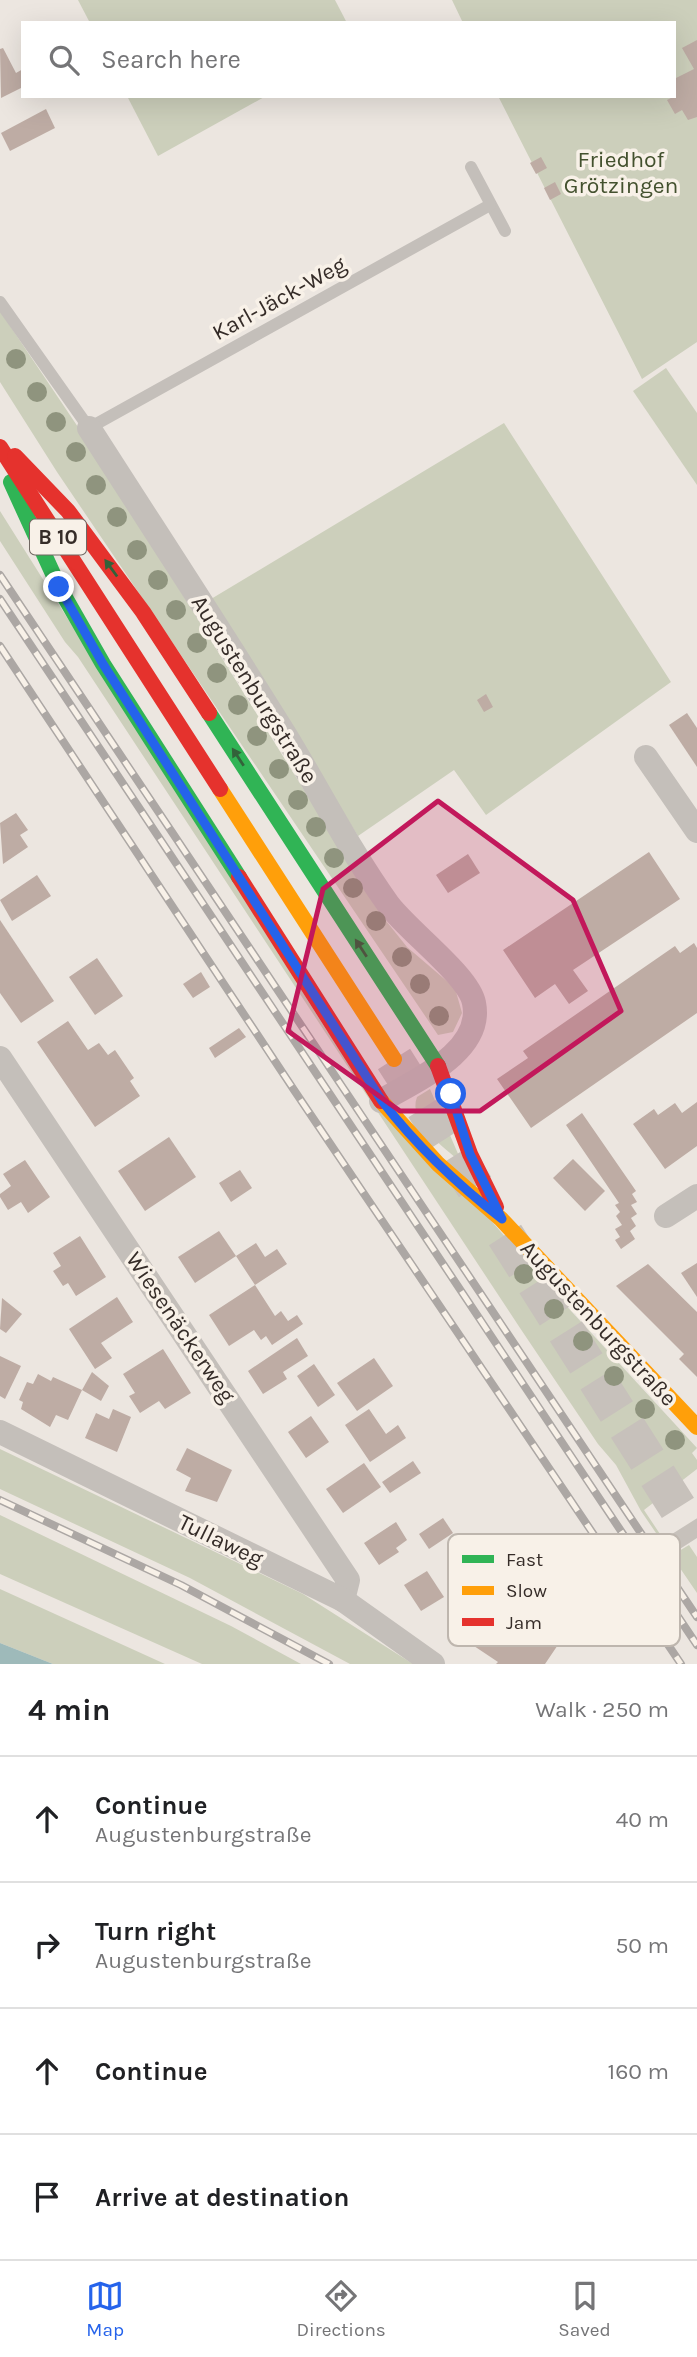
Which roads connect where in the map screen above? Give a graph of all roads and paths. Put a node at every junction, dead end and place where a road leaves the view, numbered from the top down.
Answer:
1 (471, 167) dead end
2 (490, 205) junction
3 (505, 231) dead end
4 (0, 302) edge
5 (89, 428) junction
6 (0, 445) edge
7 (0, 454) edge
8 (646, 757) dead end
9 (697, 830) edge
10 (0, 1058) edge
11 (394, 1059) tunnel mouth
12 (438, 1066) junction
13 (382, 1101) junction
14 (697, 1196) edge
15 (666, 1216) dead end
16 (502, 1219) junction
17 (697, 1427) edge
18 (0, 1432) edge
19 (342, 1600) junction
20 (433, 1664) edge

1 - 2 lane
2 - 3 lane
2 - 5 lane, Karl-Jäck-Weg
4 - 5 lane, Augustenburgstraße
5 - 12 street, Augustenburgstraße
6 - 11 main road, B 10
12 -> 6 main road
7 - 13 main road
8 - 9 street
10 - 19 street, Wiesenäckerweg
12 - 13 street, Augustenburgstraße
12 - 16 main road, Augustenburgstraße
13 - 16 main road, Augustenburgstraße
14 - 15 street
16 - 17 main road, Augustenburgstraße
18 - 19 street, Tullaweg
19 - 20 street, Tullaweg

